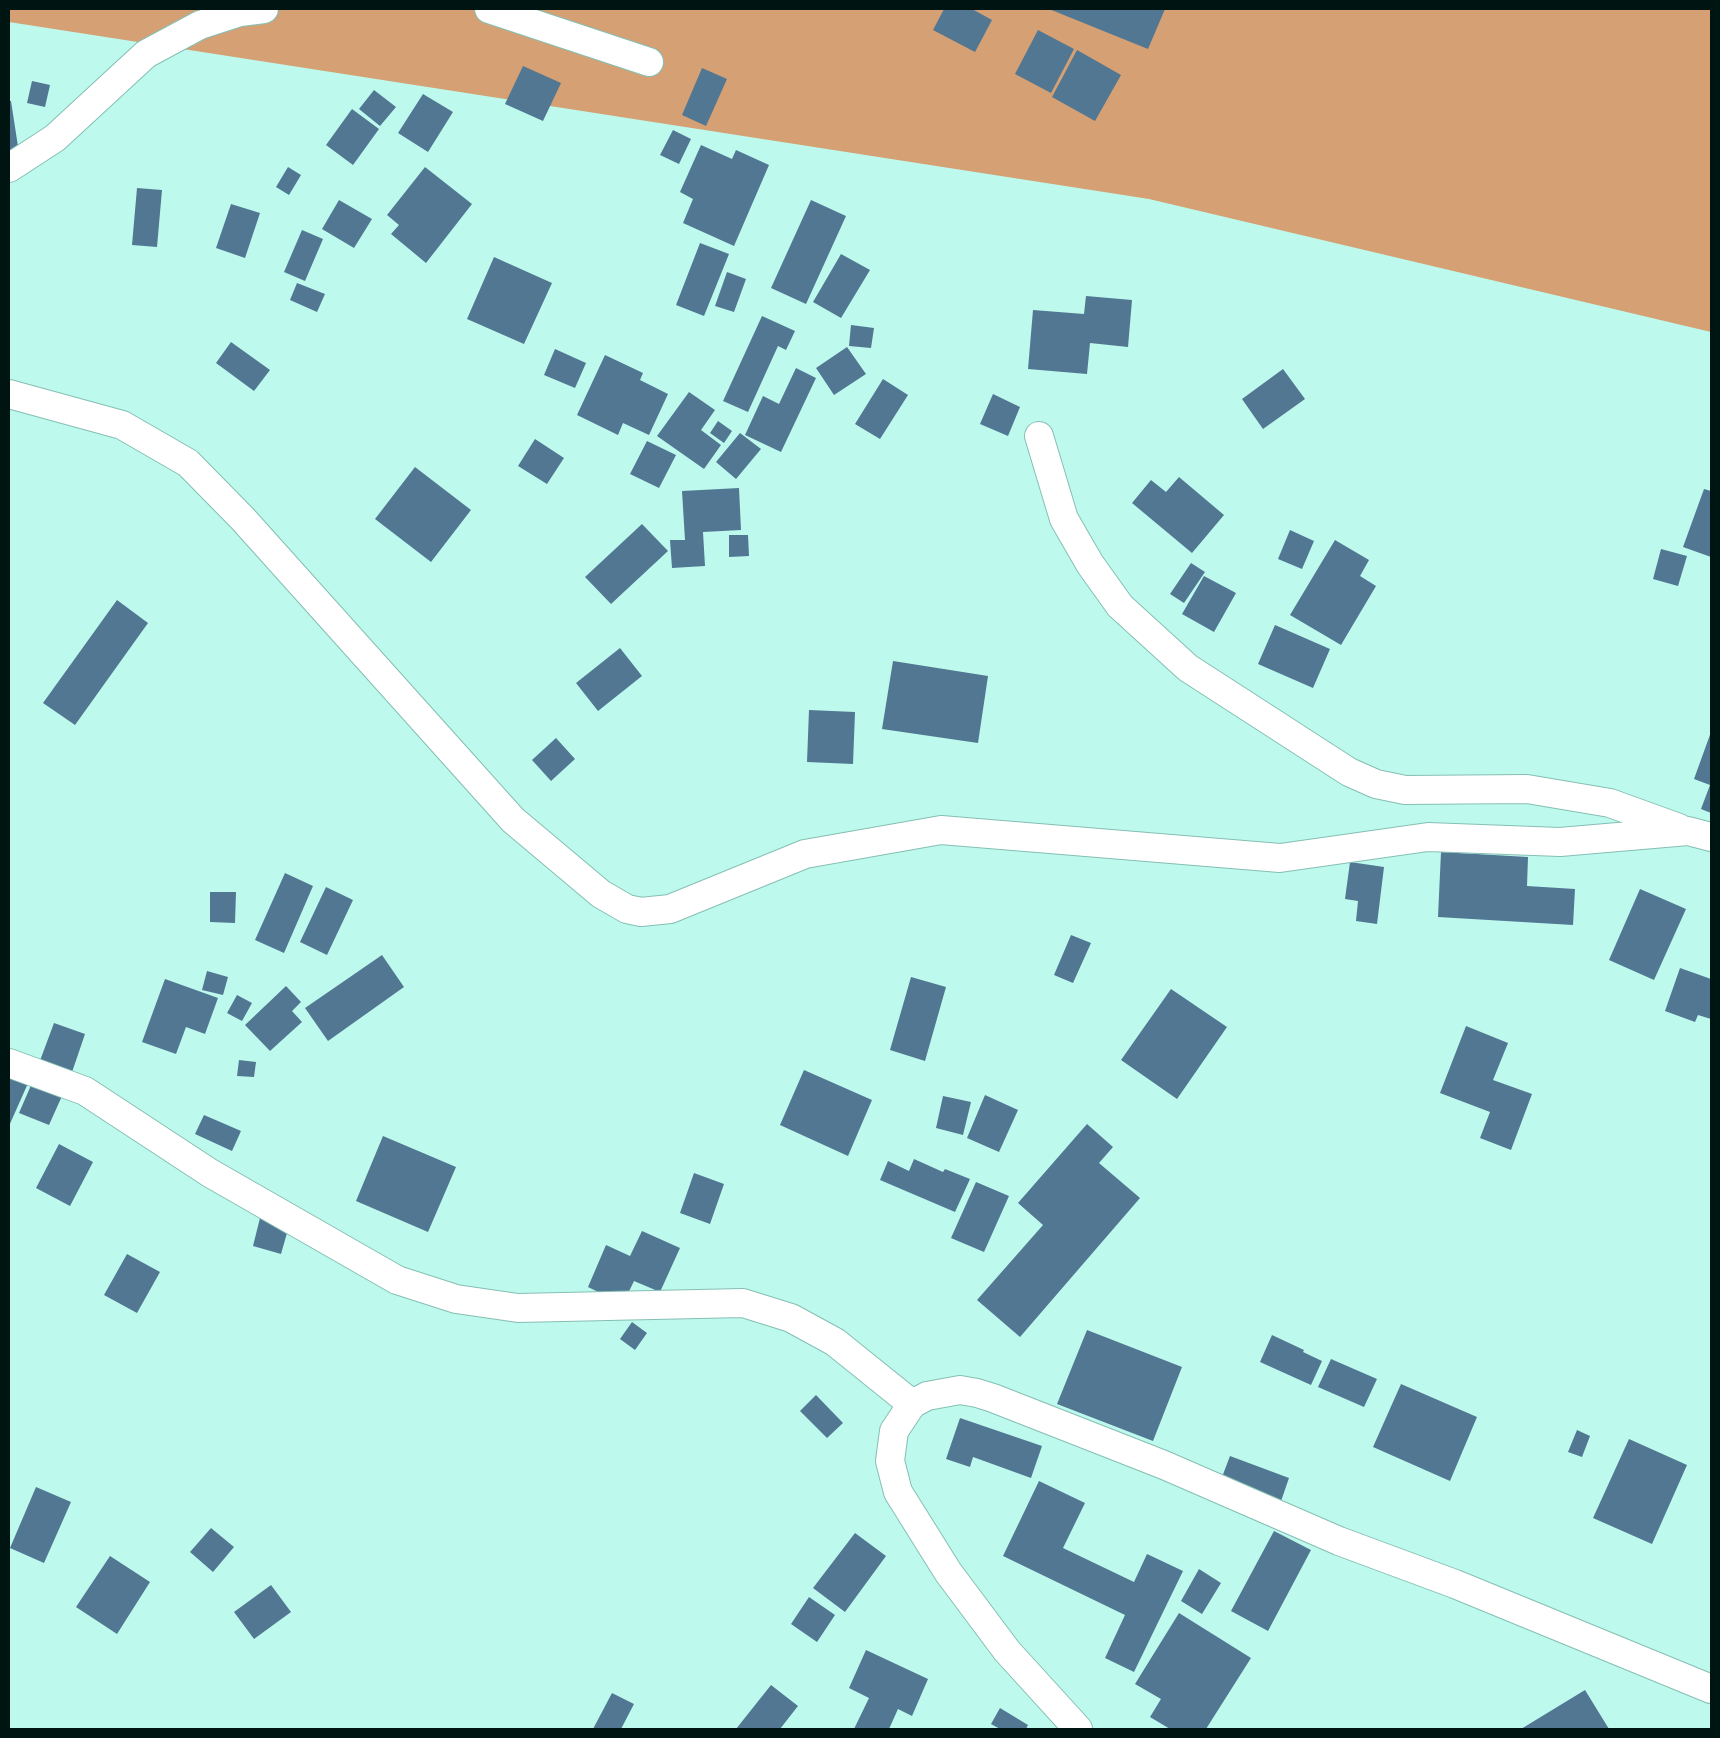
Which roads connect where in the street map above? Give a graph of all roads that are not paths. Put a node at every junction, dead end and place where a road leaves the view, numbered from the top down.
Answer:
1 (264, 9) edge
2 (489, 9) edge
3 (649, 62) dead end
4 (9, 168) edge
5 (9, 394) edge
6 (1039, 436) dead end
7 (1700, 834) edge
8 (9, 1063) edge
9 (912, 1404) junction
10 (1711, 1689) edge
11 (1078, 1729) edge

1 - 4 street
2 - 3 street
5 - 7 street
6 - 7 street
8 - 9 street
9 - 10 street
9 - 11 street

